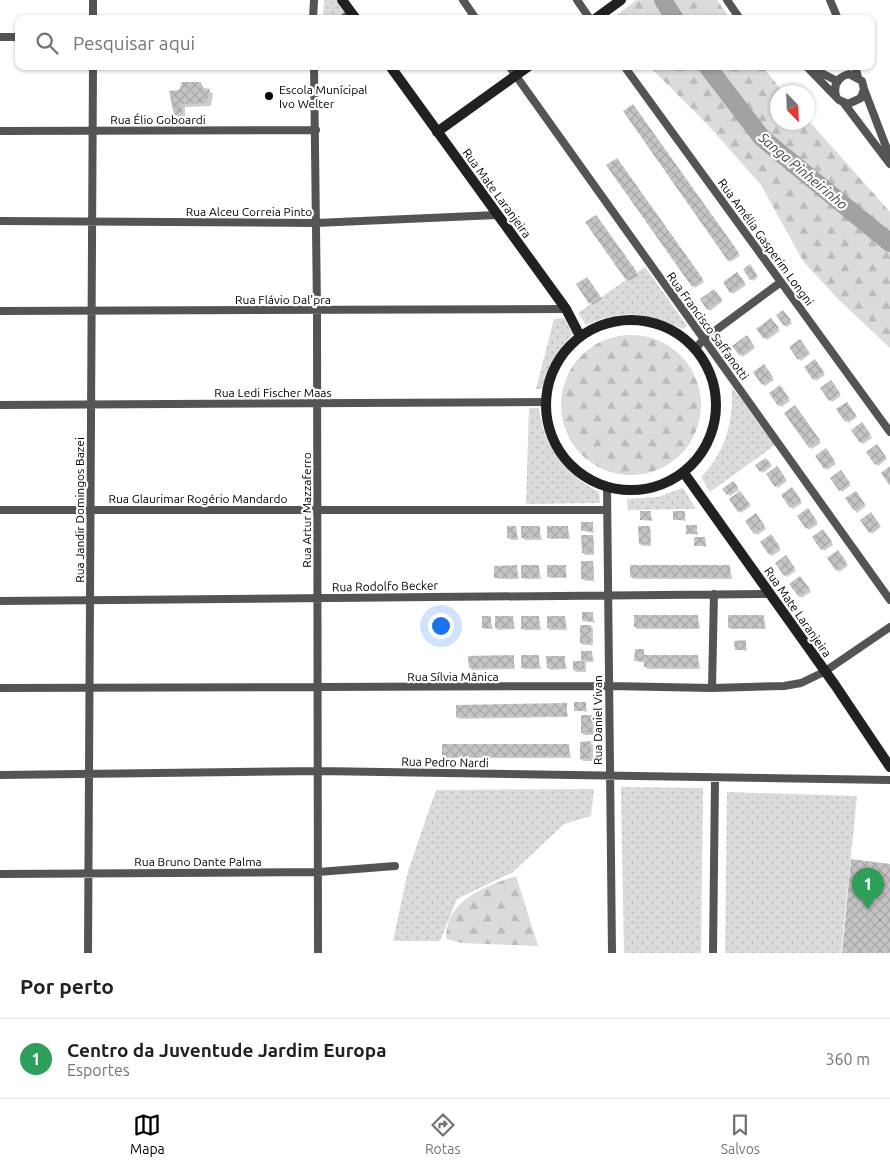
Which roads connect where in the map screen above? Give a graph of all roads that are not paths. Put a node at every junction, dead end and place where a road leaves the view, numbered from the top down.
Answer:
1 (93, 0) edge
2 (314, 0) edge
3 (342, 0) edge
4 (463, 0) edge
5 (576, 0) edge
6 (621, 0) edge
7 (727, 0) edge
8 (830, 0) edge
9 (93, 15) edge
10 (313, 15) edge
11 (352, 15) edge
12 (473, 15) edge
13 (587, 15) edge
14 (600, 15) edge
15 (737, 15) edge
16 (836, 15) edge
17 (0, 37) edge
18 (15, 37) edge
19 (93, 70) edge
20 (314, 70) edge
21 (393, 70) edge
22 (511, 70) edge
23 (523, 70) edge
24 (627, 70) edge
25 (811, 70) edge
26 (814, 70) edge
27 (845, 70) edge
28 (857, 70) edge
29 (844, 75) junction
30 (515, 76) junction
31 (858, 77) junction
32 (837, 82) junction
33 (864, 89) junction
34 (836, 96) junction
35 (843, 102) junction
36 (92, 130) junction
37 (316, 130) junction
38 (0, 131) edge
39 (437, 132) junction
40 (890, 157) edge
41 (890, 164) edge
42 (497, 214) junction
43 (0, 220) edge
44 (92, 221) junction
45 (316, 223) junction
46 (782, 282) junction
47 (566, 309) junction
48 (318, 310) junction
49 (0, 311) edge
50 (92, 311) junction
51 (580, 336) junction
52 (704, 340) junction
53 (696, 348) junction
54 (545, 402) junction
55 (317, 403) junction
56 (91, 404) junction
57 (0, 405) edge
58 (890, 432) edge
59 (684, 473) junction
60 (606, 487) junction
61 (0, 510) edge
62 (90, 510) junction
63 (317, 510) junction
64 (607, 510) junction
65 (714, 594) junction
66 (770, 594) junction
67 (608, 595) junction
68 (317, 598) junction
69 (90, 600) junction
70 (890, 600) edge
71 (0, 601) edge
72 (890, 627) edge
73 (824, 672) junction
74 (609, 686) junction
75 (317, 687) junction
76 (0, 688) edge
77 (89, 688) junction
78 (712, 688) junction
79 (890, 767) edge
80 (318, 771) junction
81 (0, 774) edge
82 (89, 774) junction
83 (608, 776) junction
84 (715, 778) junction
85 (890, 780) edge
86 (395, 866) dead end
87 (318, 872) junction
88 (88, 873) junction
89 (0, 874) edge
90 (88, 953) edge
91 (318, 953) edge
92 (612, 953) edge
93 (713, 953) edge

1 - 9 street
2 - 10 street
3 - 11 street
4 - 12 street
5 - 13 street
6 - 14 street
7 - 15 street
8 - 16 street
17 - 18 street
19 - 36 street, Rua Jandir Domingos Bazei
20 - 37 street, Rua Artur Mazzaferro
21 - 39 street, Rua Mate Laranjeira
22 - 30 street, Rua Francisco Saffanotti
23 - 30 street
24 - 46 street, Rua Amélia Gasperim Longni
25 - 34 street
26 - 32 street
27 - 29 street
28 - 31 street
29 - 31 street
29 - 32 street
30 - 39 street
30 - 52 street, Rua Francisco Saffanotti
31 - 33 street
32 - 34 street
33 - 35 street
33 - 40 street
34 - 35 street
35 - 41 street
36 - 37 street, Rua Élio Goboardi
36 - 38 street, Rua Élio Goboardi
36 - 44 street, Rua Jandir Domingos Bazei
37 - 45 street, Rua Artur Mazzaferro
39 - 42 street, Rua Mate Laranjeira
42 - 45 street, Rua Alceu Correia Pinto
42 - 47 street, Rua Mate Laranjeira
43 - 44 street, Rua Alceu Correia Pinto
44 - 45 street, Rua Alceu Correia Pinto
44 - 50 street, Rua Jandir Domingos Bazei
45 - 48 street, Rua Artur Mazzaferro
46 - 52 street
46 - 58 street, Rua Amélia Gasperim Longni
47 - 48 street, Rua Flávio Dal'pra
47 - 51 street, Rua Mate Laranjeira
48 - 50 street, Rua Flávio Dal'pra
48 - 55 street, Rua Artur Mazzaferro
49 - 50 street, Rua Flávio Dal'pra
50 - 56 street, Rua Jandir Domingos Bazei
51 - 53 street
51 - 54 street
52 - 53 street
52 - 70 street, Rua Francisco Saffanotti
53 - 59 street
54 - 55 street, Rua Ledi Fischer Maas
54 - 60 street
55 - 56 street, Rua Ledi Fischer Maas
55 - 63 street, Rua Artur Mazzaferro
56 - 57 street, Rua Ledi Fischer Maas
56 - 62 street, Rua Jandir Domingos Bazei
59 - 60 street
59 - 66 street, Rua Mate Laranjeira
60 - 64 street, Rua Daniel Vivan
61 - 62 street, Rua Glaurimar Rogério Mandardo
62 - 63 street, Rua Glaurimar Rogério Mandardo
62 - 69 street, Rua Jandir Domingos Bazei
63 - 64 street, Rua Glaurimar Rogério Mandardo
63 - 68 street, Rua Artur Mazzaferro
64 - 67 street, Rua Daniel Vivan
65 - 66 street, Rua Rodolfo Becker
65 - 67 street, Rua Rodolfo Becker
65 - 78 street
66 - 73 street, Rua Mate Laranjeira
67 - 68 street, Rua Rodolfo Becker
67 - 74 street, Rua Daniel Vivan
68 - 69 street, Rua Rodolfo Becker
68 - 75 street, Rua Artur Mazzaferro
69 - 71 street, Rua Rodolfo Becker
69 - 77 street, Rua Jandir Domingos Bazei
72 - 73 street, Rua Sílvia Mânica
73 - 78 street, Rua Sílvia Mânica
73 - 79 street, Rua Mate Laranjeira
74 - 75 street, Rua Sílvia Mânica
74 - 78 street, Rua Sílvia Mânica
74 - 83 street, Rua Daniel Vivan
75 - 77 street, Rua Sílvia Mânica
75 - 80 street, Rua Artur Mazzaferro
76 - 77 street, Rua Sílvia Mânica
77 - 82 street, Rua Jandir Domingos Bazei
80 - 82 street, Rua Pedro Nardi
80 - 83 street, Rua Pedro Nardi
80 - 87 street, Rua Artur Mazzaferro
81 - 82 street, Rua Pedro Nardi
82 - 88 street, Rua Jandir Domingos Bazei
83 - 84 street, Rua Pedro Nardi
83 - 92 street, Rua Daniel Vivan
84 - 85 street, Rua Pedro Nardi
84 - 93 street
86 - 87 street, Rua Bruno Dante Palma
87 - 88 street, Rua Bruno Dante Palma
87 - 91 street, Rua Artur Mazzaferro
88 - 89 street, Rua Bruno Dante Palma
88 - 90 street, Rua Jandir Domingos Bazei

